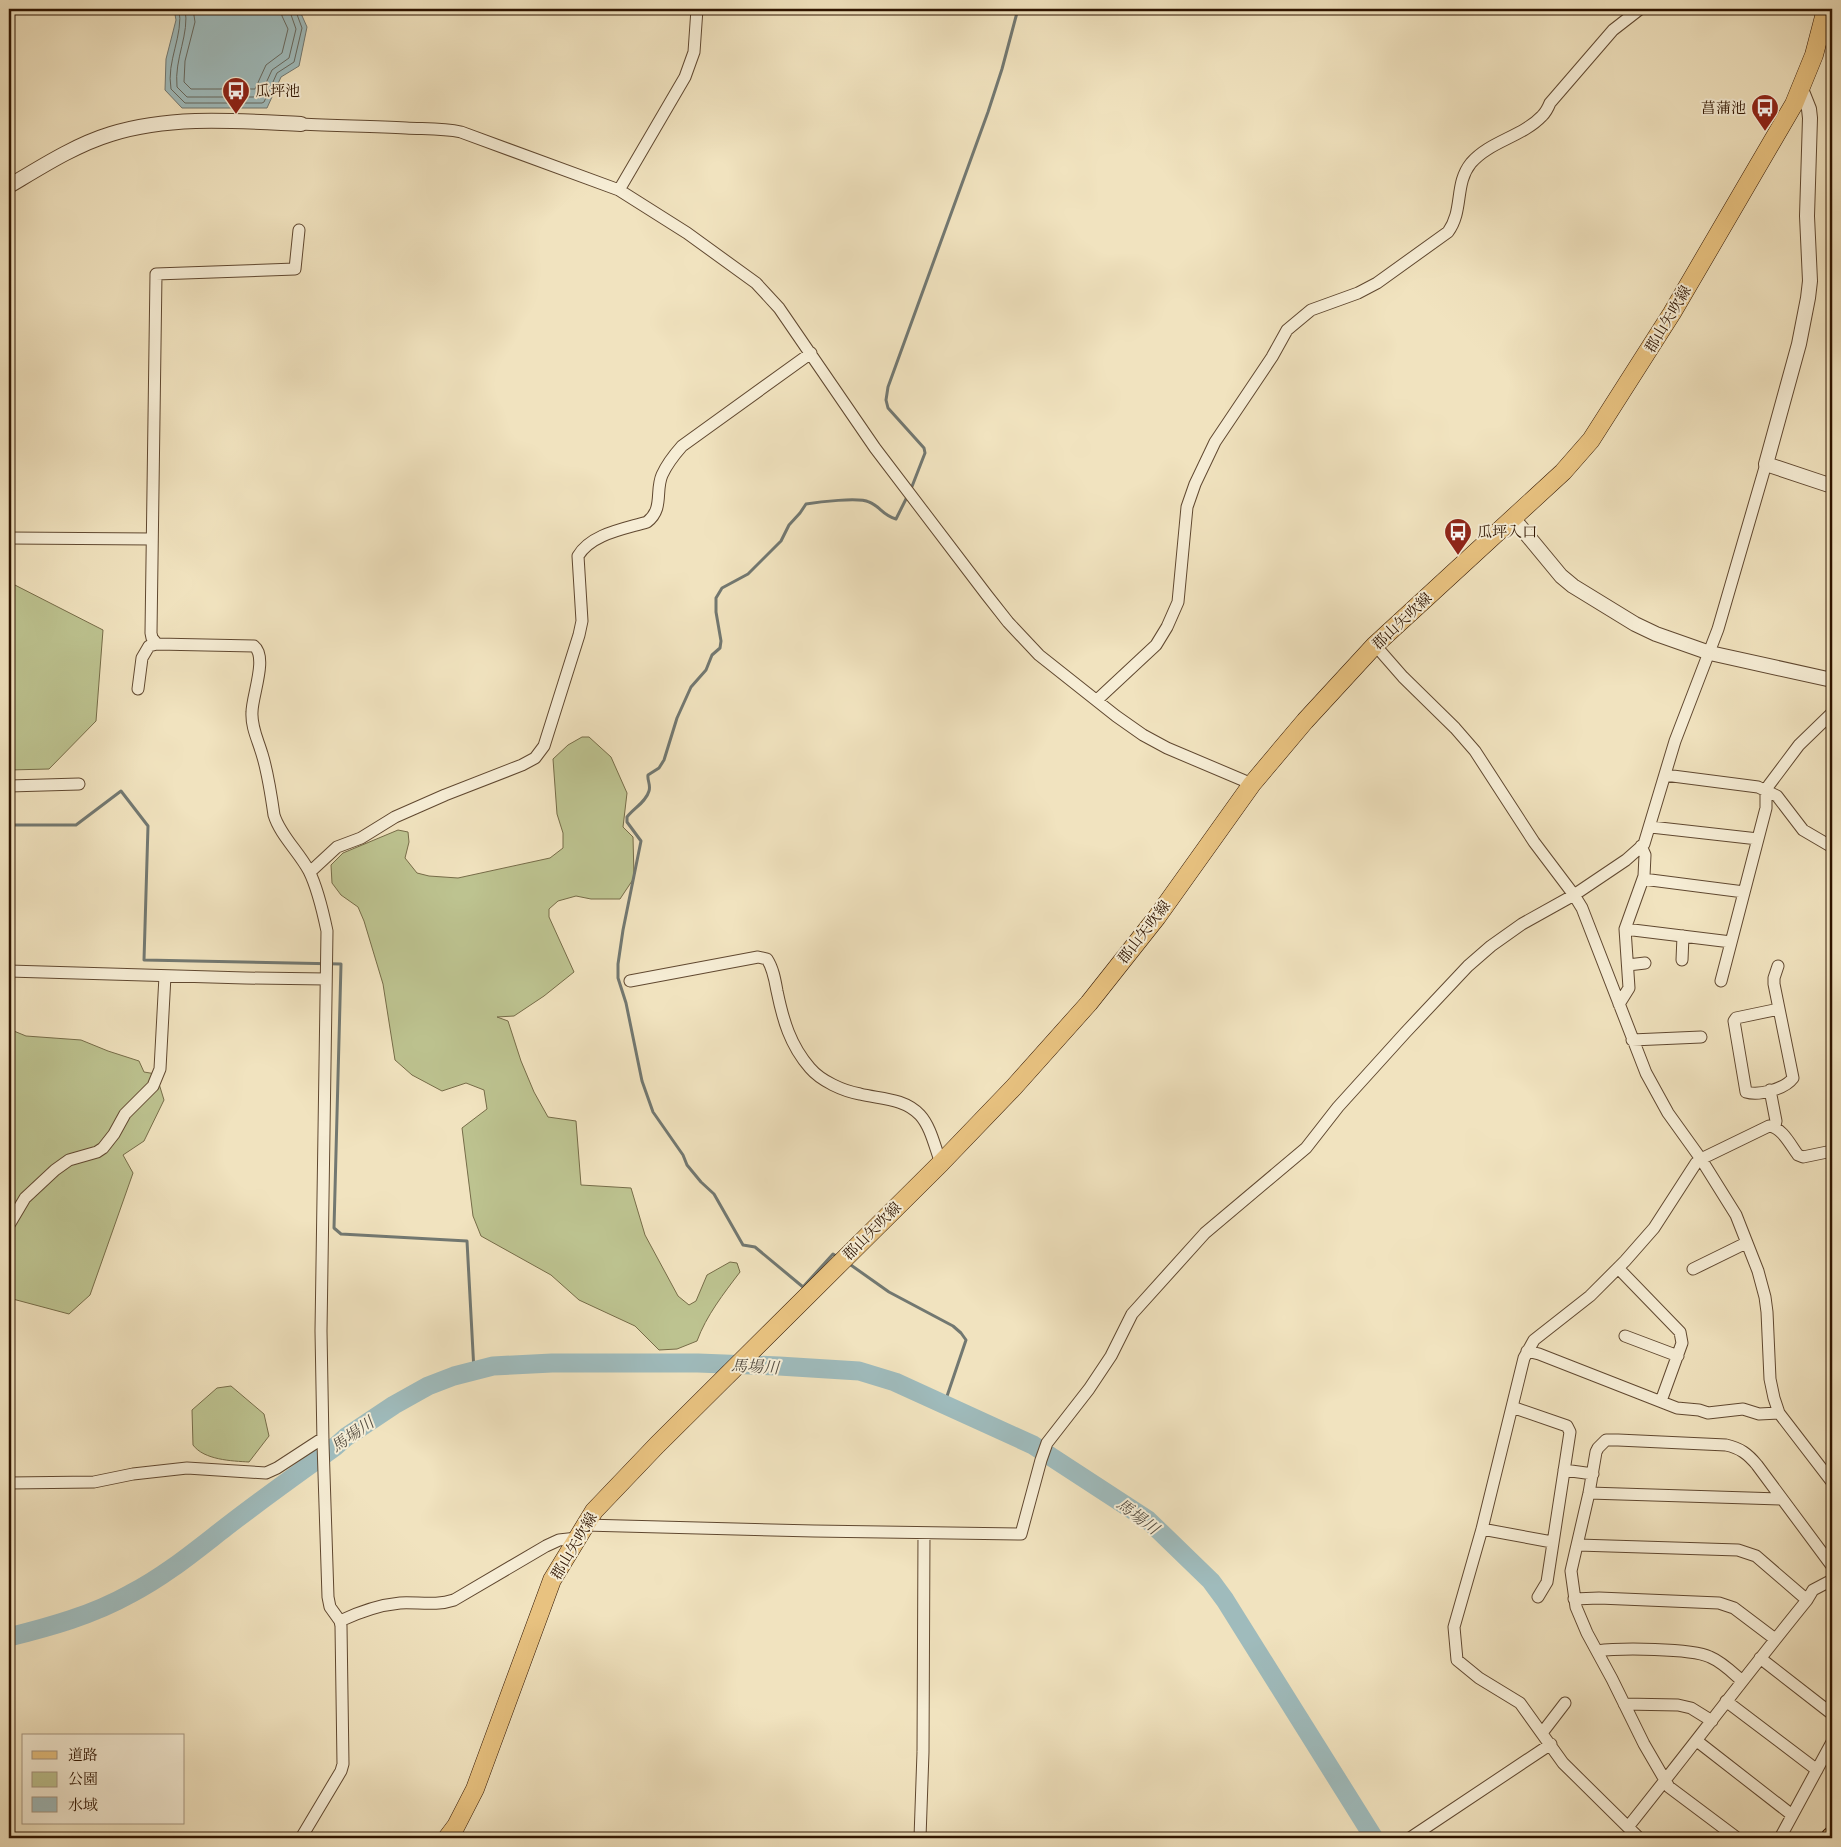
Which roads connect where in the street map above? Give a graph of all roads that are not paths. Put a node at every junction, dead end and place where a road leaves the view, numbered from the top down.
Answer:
1 (697, 9) edge
2 (1640, 9) edge
3 (1826, 9) edge
4 (1801, 89) junction
5 (301, 124) joint
6 (9, 186) edge
7 (618, 190) junction
8 (298, 230) dead end
9 (811, 353) junction
10 (1766, 464) junction
11 (1832, 486) edge
12 (1514, 518) junction
13 (9, 538) edge
14 (152, 539) junction
15 (157, 644) junction
16 (1375, 645) junction
17 (1710, 653) junction
18 (1832, 680) edge
19 (138, 689) dead end
20 (1098, 700) junction
21 (1831, 717) edge
22 (1665, 776) junction
23 (79, 784) dead end
24 (1252, 784) junction
25 (9, 786) edge
26 (1766, 790) junction
27 (1650, 827) junction
28 (1758, 839) junction
29 (1641, 846) junction
30 (1832, 847) edge
31 (310, 872) junction
32 (1643, 879) junction
33 (1744, 892) junction
34 (1574, 895) junction
35 (1626, 929) junction
36 (1683, 936) junction
37 (1731, 942) junction
38 (1682, 960) dead end
39 (1645, 963) dead end
40 (1628, 965) junction
41 (1778, 966) dead end
42 (9, 971) edge
43 (165, 976) junction
44 (326, 979) junction
45 (630, 980) dead end
46 (1721, 981) dead end
47 (1619, 1004) junction
48 (1779, 1009) junction
49 (1701, 1037) dead end
50 (1632, 1040) junction
51 (1770, 1090) junction
52 (1775, 1126) junction
53 (1832, 1151) edge
54 (1701, 1159) junction
55 (941, 1163) junction
56 (9, 1225) edge
57 (1746, 1243) junction
58 (1618, 1268) junction
59 (1693, 1269) dead end
60 (1625, 1336) dead end
61 (1528, 1351) junction
62 (1678, 1356) junction
63 (1661, 1402) junction
64 (1512, 1407) junction
65 (1779, 1412) junction
66 (323, 1440) junction
67 (1564, 1470) junction
68 (1593, 1474) junction
69 (1832, 1482) edge
70 (9, 1483) edge
71 (1589, 1493) junction
72 (1782, 1499) junction
73 (1482, 1529) junction
74 (581, 1531) junction
75 (924, 1532) junction
76 (1552, 1542) junction
77 (1578, 1545) junction
78 (1832, 1566) edge
79 (1832, 1580) edge
80 (1538, 1597) dead end
81 (1574, 1599) junction
82 (1807, 1600) junction
83 (340, 1621) junction
84 (1775, 1639) junction
85 (1596, 1650) junction
86 (1760, 1658) junction
87 (1742, 1680) junction
88 (1726, 1701) junction
89 (1565, 1703) dead end
90 (1624, 1704) junction
91 (1832, 1714) edge
92 (1712, 1721) junction
93 (1542, 1733) junction
94 (1697, 1741) junction
95 (1832, 1742) edge
96 (1551, 1744) junction
97 (1817, 1770) junction
98 (1665, 1780) junction
99 (1792, 1815) junction
100 (1628, 1827) junction
101 (301, 1838) edge
102 (447, 1838) edge
103 (920, 1838) edge
104 (1410, 1838) edge
105 (1639, 1838) edge
106 (1737, 1838) edge
107 (1780, 1838) edge

1 - 7 street
2 - 20 street
3 - 4 main road, 郡山矢吹線
4 - 10 street
4 - 12 main road, 郡山矢吹線
5 - 6 street
5 - 7 street
7 - 9 street
8 - 14 street
9 - 20 street
9 - 31 street
10 - 11 street
10 - 17 street
12 - 16 main road, 郡山矢吹線
12 - 17 street
13 - 14 street
14 - 15 street
15 - 19 street
15 - 31 street
16 - 24 main road, 郡山矢吹線
16 - 34 street
17 - 18 street
17 - 22 street
20 - 24 street
21 - 26 street
22 - 26 street
22 - 27 street
23 - 25 street
24 - 55 main road, 郡山矢吹線
26 - 28 street
26 - 30 street
27 - 28 street
27 - 29 street
28 - 33 street
29 - 32 street
29 - 34 street
31 - 44 street
32 - 33 street
32 - 35 street
33 - 37 street
34 - 47 street
34 - 75 street
35 - 36 street
35 - 40 street
36 - 37 street
36 - 38 street
37 - 46 street
39 - 40 street
40 - 47 street
41 - 48 street
42 - 43 street
43 - 44 street
43 - 56 street
44 - 66 street
45 - 55 street
47 - 50 street
48 - 51 street
48 - 51 street
49 - 50 street
50 - 54 street
51 - 52 street
52 - 53 street
52 - 54 street
54 - 57 street
54 - 58 street
55 - 74 main road, 郡山矢吹線
57 - 59 street
57 - 65 street
58 - 61 street
58 - 62 street
60 - 62 street
61 - 63 street
61 - 64 street
62 - 63 street
63 - 65 street
64 - 67 street
64 - 73 street
65 - 69 street
66 - 70 street
66 - 83 street
67 - 68 street
67 - 76 street
68 - 71 street
68 - 72 street
71 - 72 street
71 - 77 street
72 - 78 street
73 - 76 street
73 - 93 street
74 - 75 street
74 - 83 street
74 - 102 main road, 郡山矢吹線
75 - 103 street
76 - 80 street
77 - 81 street
77 - 82 street
79 - 82 street
81 - 84 street
81 - 85 street
82 - 84 street
83 - 101 street
84 - 86 street
85 - 87 street
85 - 90 street
86 - 87 street
86 - 91 street
87 - 88 street
88 - 92 street
88 - 97 street
89 - 93 street
90 - 92 street
90 - 98 street
92 - 94 street
93 - 96 street
94 - 98 street
94 - 99 street
95 - 97 street
96 - 100 street
96 - 104 street
97 - 99 street
98 - 100 street
98 - 106 street
99 - 107 street
100 - 105 street

